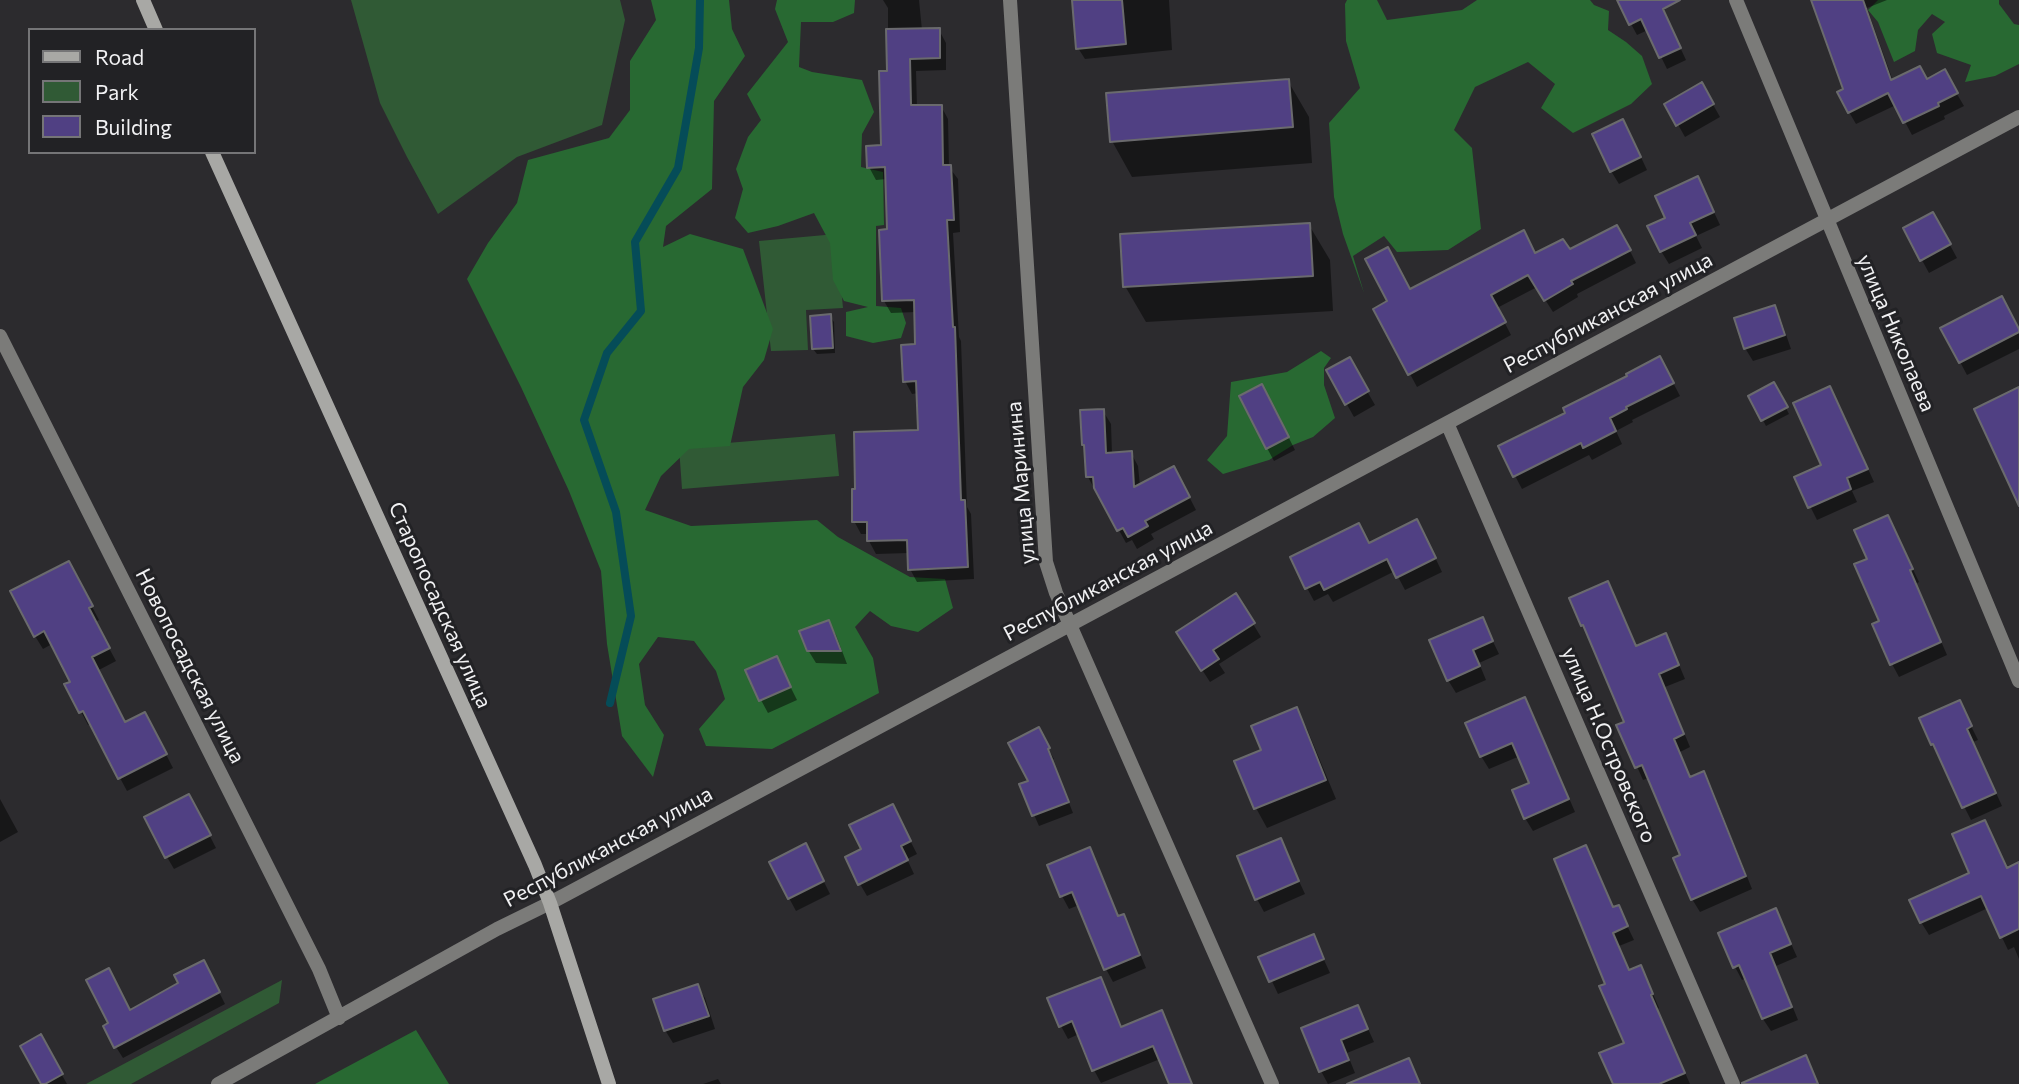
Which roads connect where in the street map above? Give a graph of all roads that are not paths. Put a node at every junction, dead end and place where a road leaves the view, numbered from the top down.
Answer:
1 (143, 0) edge
2 (1010, 0) edge
3 (1736, 0) edge
4 (155, 28) edge
5 (2019, 117) edge
6 (213, 154) edge
7 (1826, 220) junction
8 (0, 335) edge
9 (1447, 423) junction
10 (1071, 624) junction
11 (2019, 681) edge
12 (550, 904) junction
13 (339, 1018) junction
14 (218, 1084) edge
15 (609, 1084) edge
16 (1272, 1084) edge
17 (1733, 1084) edge

1 - 4 main road
2 - 10 street, улица Маринина
3 - 7 street, улица Николаева
5 - 7 street, Республиканская улица
6 - 12 main road, Старопосадская улица
7 - 9 street, Республиканская улица
7 - 11 street, улица Николаева
8 - 13 street, Новопосадская улица
9 - 10 street, Республиканская улица
9 - 17 street, улица Н.Островского
10 - 12 street, Республиканская улица
10 - 16 street, улица Маринина
12 - 13 street, Республиканская улица
12 - 15 main road, Старопосадская улица
13 - 14 street, Республиканская улица

